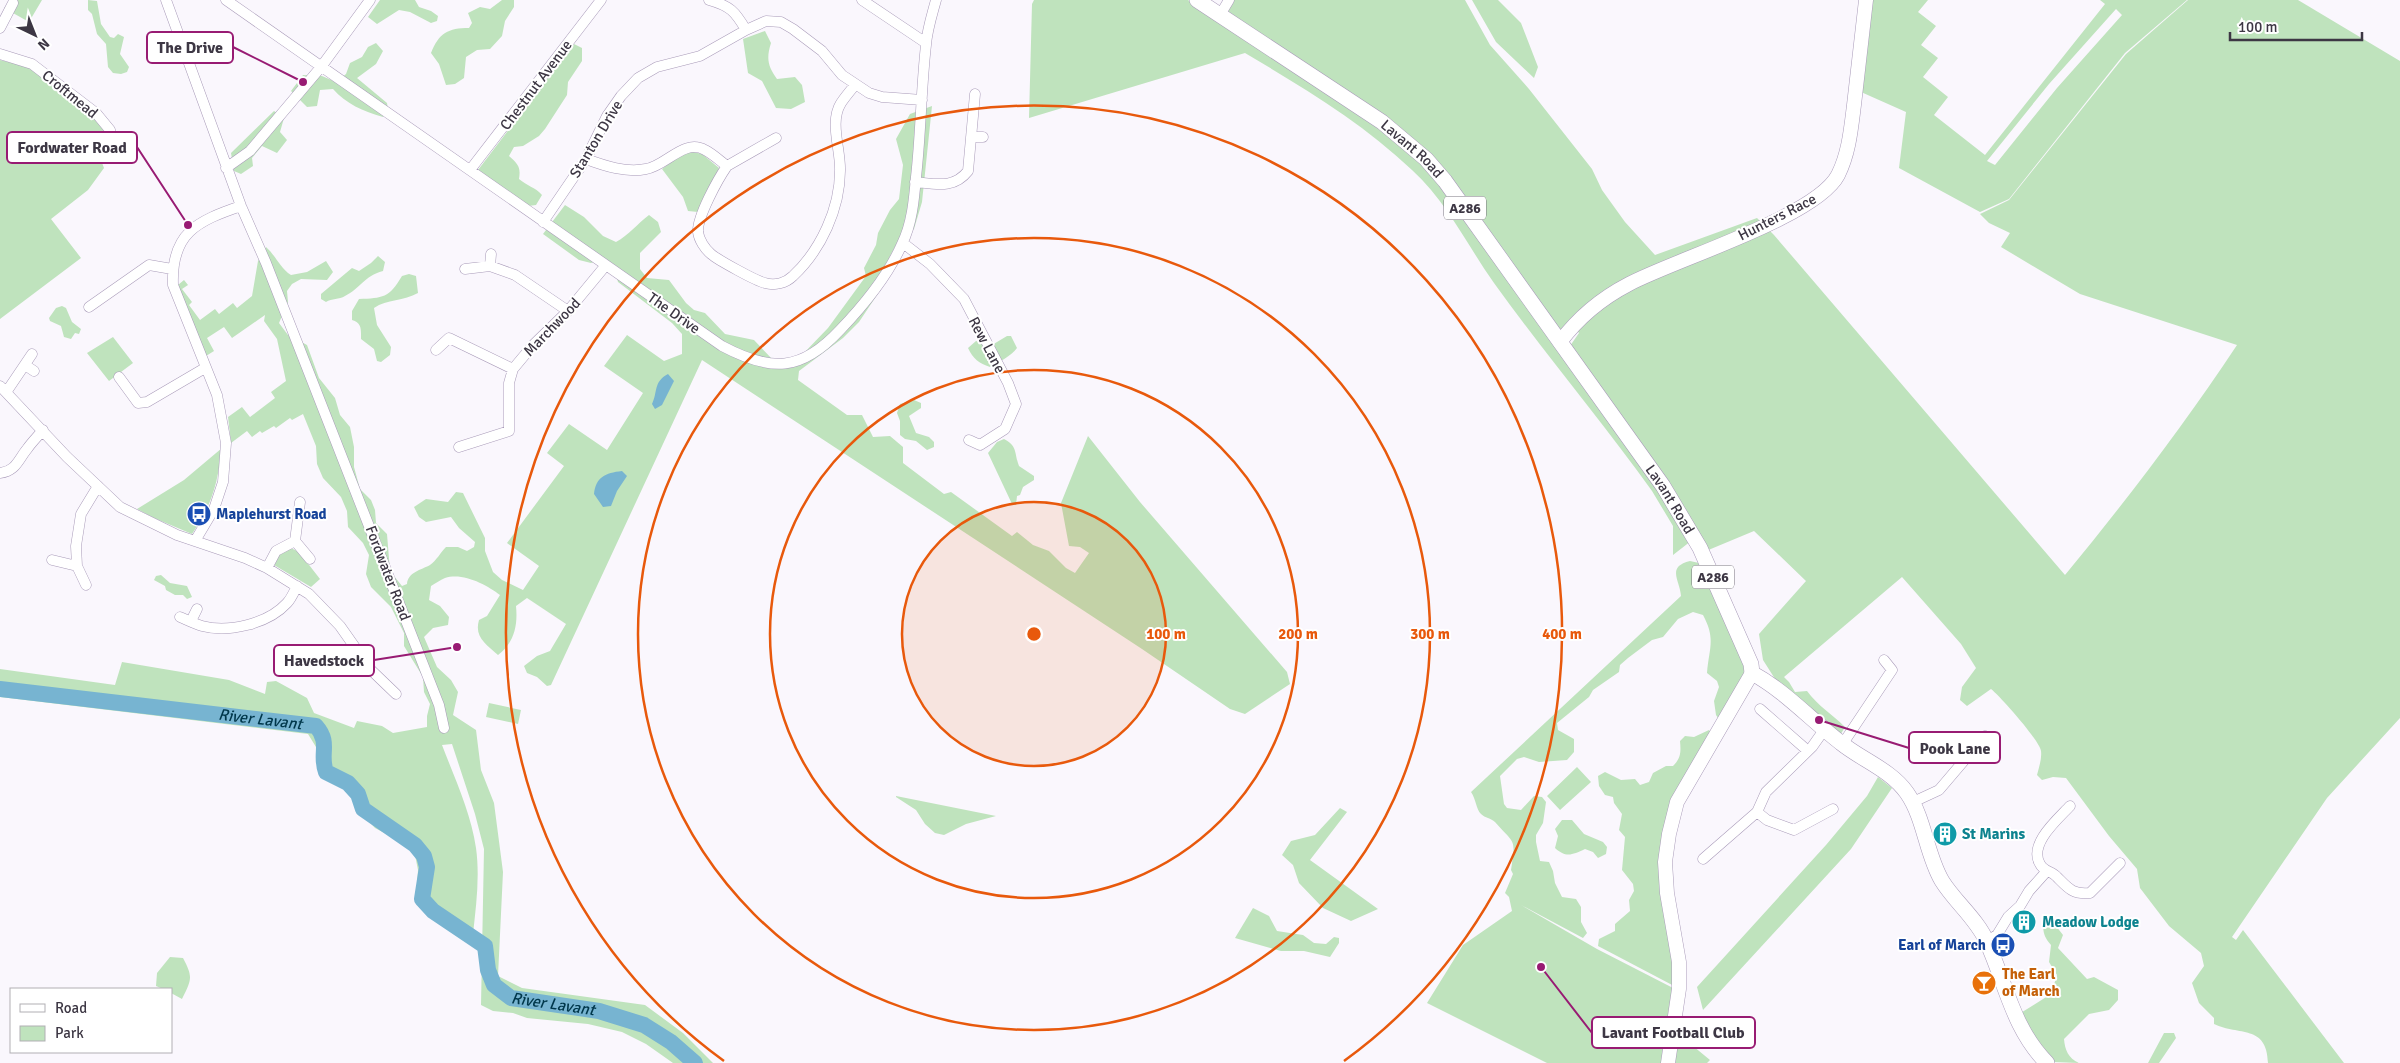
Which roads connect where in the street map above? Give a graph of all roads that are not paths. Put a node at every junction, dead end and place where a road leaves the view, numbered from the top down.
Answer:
1 (166, 0) edge
2 (226, 0) edge
3 (370, 0) edge
4 (601, 0) edge
5 (709, 0) edge
6 (862, 0) edge
7 (936, 0) edge
8 (1197, 0) edge
9 (1229, 0) edge
10 (1866, 0) edge
11 (14, 3) dead end
12 (1220, 15) junction
13 (0, 28) edge
14 (746, 30) junction
15 (926, 43) junction
16 (0, 54) edge
17 (321, 67) junction
18 (855, 85) junction
19 (975, 94) dead end
20 (922, 100) junction
21 (971, 137) junction
22 (983, 137) dead end
23 (776, 138) dead end
24 (116, 158) dead end
25 (586, 159) junction
26 (727, 166) junction
27 (226, 168) junction
28 (470, 170) junction
29 (916, 182) junction
30 (241, 206) junction
31 (543, 222) junction
32 (903, 243) junction
33 (491, 254) dead end
34 (606, 265) junction
35 (490, 266) junction
36 (172, 269) junction
37 (465, 269) dead end
38 (89, 307) dead end
39 (568, 311) junction
40 (1560, 342) junction
41 (436, 350) dead end
42 (32, 354) dead end
43 (25, 364) junction
44 (205, 368) junction
45 (514, 369) junction
46 (34, 371) dead end
47 (119, 377) dead end
48 (4, 388) edge
49 (43, 430) junction
50 (969, 440) dead end
51 (459, 447) dead end
52 (0, 473) edge
53 (98, 486) junction
54 (300, 502) dead end
55 (195, 541) junction
56 (295, 541) junction
57 (310, 559) dead end
58 (52, 560) dead end
59 (76, 566) junction
60 (267, 568) junction
61 (86, 585) dead end
62 (297, 586) junction
63 (197, 609) dead end
64 (180, 617) dead end
65 (191, 621) junction
66 (1884, 660) dead end
67 (1752, 673) junction
68 (396, 694) dead end
69 (1760, 709) dead end
70 (444, 728) dead end
71 (1824, 730) junction
72 (1984, 736) dead end
73 (1842, 745) junction
74 (1808, 751) junction
75 (1911, 803) junction
76 (2070, 806) dead end
77 (1834, 809) dead end
78 (1757, 812) junction
79 (1703, 859) dead end
80 (2120, 862) dead end
81 (2046, 872) junction
82 (1987, 941) junction
83 (1668, 1063) edge
84 (2047, 1063) edge

1 - 27 street, Fordwater Road
2 - 17 street, The Drive
3 - 17 street
4 - 28 street, Chestnut Avenue
5 - 14 street
6 - 15 street
7 - 15 street, The Drive
8 - 12 main road, Lavant Road / A286
9 - 12 street
10 - 40 street, Hunters Race
11 - 13 street
12 - 40 main road, Lavant Road / A286
14 - 18 street, Stanton Drive
14 - 25 street, Stanton Drive
15 - 20 street, The Drive
16 - 24 street, Croftmead
17 - 27 street
17 - 28 street, The Drive
18 - 20 street, Stanton Drive
18 - 26 street
19 - 21 street
20 - 29 street, The Drive
21 - 22 street
21 - 29 street
23 - 26 street
25 - 26 street
25 - 31 street, Stanton Drive
27 - 30 street, Fordwater Road
28 - 31 street, The Drive
29 - 32 street, The Drive
30 - 36 street
30 - 70 street, Fordwater Road
31 - 34 street, The Drive
32 - 34 street, The Drive
32 - 50 street, Rew Lane
33 - 35 street
34 - 39 street, Marchwood
35 - 37 street
35 - 39 street
36 - 38 street
36 - 44 street
39 - 45 street, Marchwood
40 - 67 main road, Lavant Road / A286
41 - 45 street
42 - 43 street
43 - 46 street
43 - 48 street
44 - 47 street
44 - 55 street
45 - 51 street, Marchwood
48 - 49 street
49 - 52 street
49 - 53 street
53 - 55 street
53 - 59 street
54 - 56 street
55 - 60 street
56 - 57 street
56 - 60 street
58 - 59 street
59 - 61 street
60 - 62 street
62 - 65 street
62 - 68 street
63 - 65 street
64 - 65 street
66 - 73 street
67 - 71 main road
67 - 83 street
69 - 74 street
71 - 73 main road
71 - 74 street
72 - 75 street
73 - 75 main road
74 - 78 street
75 - 82 main road
76 - 81 street
77 - 78 street
78 - 79 street
80 - 81 street
81 - 82 street
82 - 84 main road

